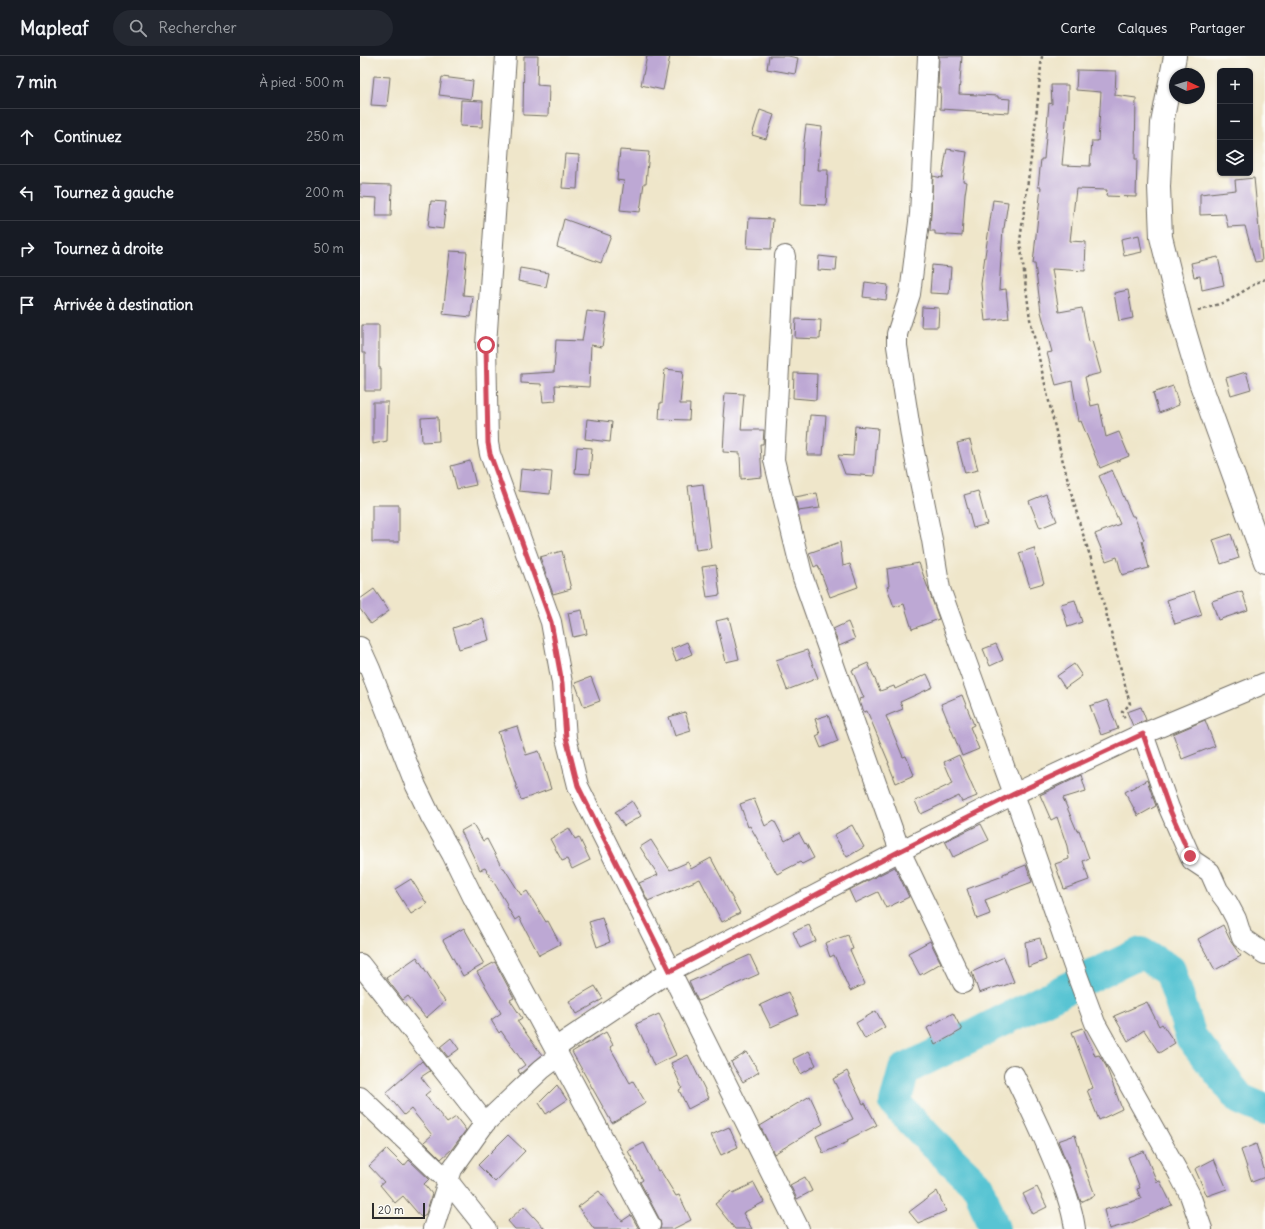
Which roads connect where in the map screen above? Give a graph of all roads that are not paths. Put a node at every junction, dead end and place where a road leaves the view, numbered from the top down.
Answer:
1 (506, 56) edge
2 (928, 56) edge
3 (1175, 56) edge
4 (785, 256) dead end
5 (1265, 562) edge
6 (360, 647) edge
7 (1265, 683) edge
8 (1138, 736) junction
9 (1014, 794) junction
10 (900, 851) junction
11 (1265, 954) edge
12 (360, 964) edge
13 (670, 971) junction
14 (963, 983) dead end
15 (557, 1052) junction
16 (1014, 1075) dead end
17 (360, 1097) edge
18 (485, 1123) junction
19 (448, 1181) junction
20 (650, 1226) dead end
21 (433, 1229) edge
22 (486, 1229) edge
23 (799, 1229) edge
24 (1075, 1229) edge
25 (1202, 1229) edge

1 - 13 street
2 - 9 street
3 - 5 main road
4 - 10 street
6 - 15 street
7 - 8 street
8 - 9 street
8 - 11 street
9 - 10 street
9 - 25 street
10 - 13 street
10 - 14 street
12 - 18 street
13 - 15 street
13 - 23 street
15 - 18 street
15 - 20 street
16 - 24 street
17 - 19 street
18 - 19 street
19 - 21 street
19 - 22 street

